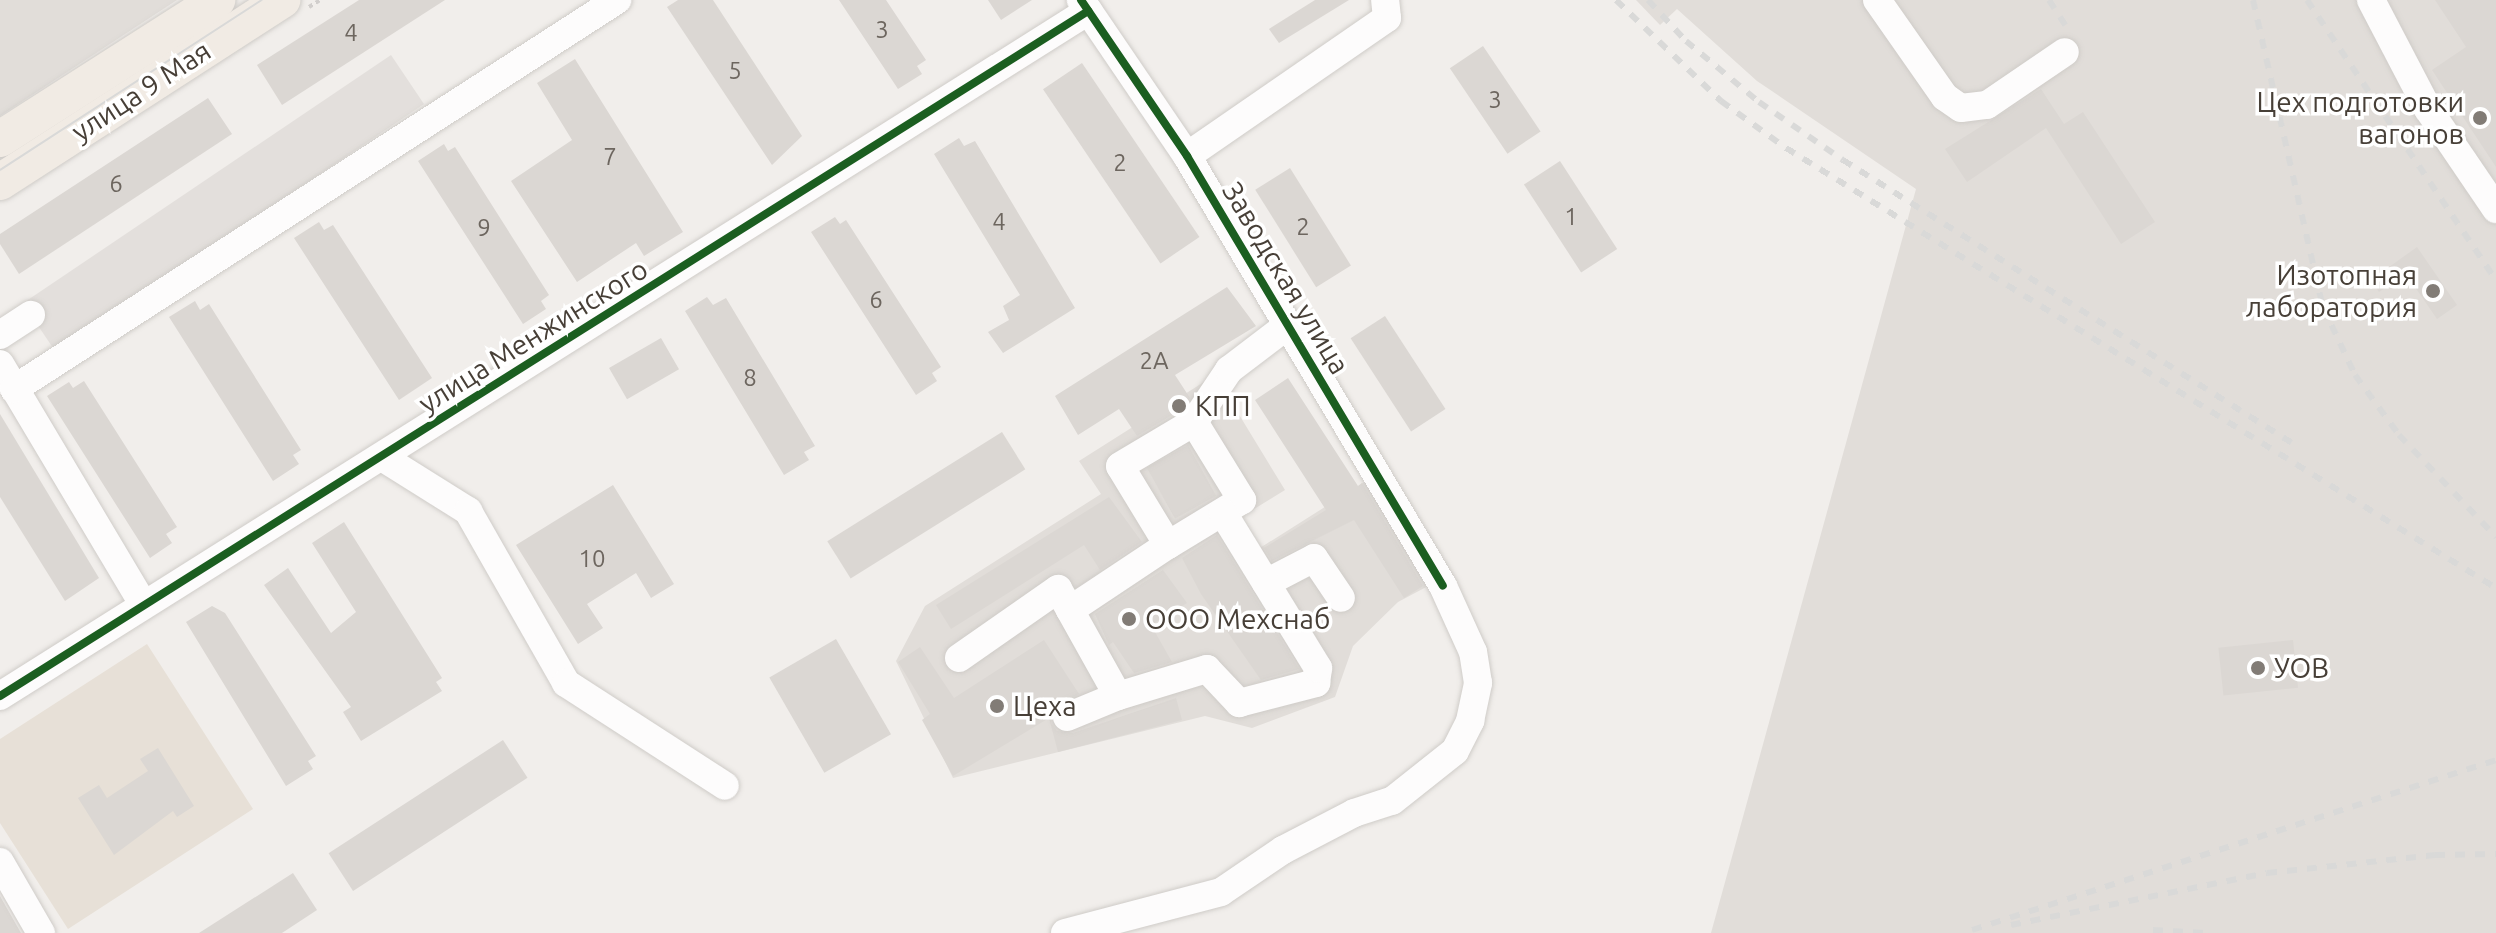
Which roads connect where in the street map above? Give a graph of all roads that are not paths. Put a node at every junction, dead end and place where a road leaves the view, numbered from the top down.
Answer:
1 (217, 0) edge
2 (282, 0) edge
3 (1385, 0) edge
4 (1877, 0) edge
5 (2371, 0) edge
6 (611, 2) edge
7 (1085, 5) edge
8 (2065, 52) dead end
9 (0, 139) edge
10 (1187, 156) junction
11 (0, 182) edge
12 (2496, 209) edge
13 (31, 315) dead end
14 (1288, 325) junction
15 (0, 335) edge
16 (7, 377) edge
17 (1194, 422) junction
18 (382, 457) junction
19 (1223, 513) junction
20 (1168, 545) junction
21 (1266, 583) junction
22 (1341, 598) dead end
23 (143, 604) junction
24 (1070, 610) junction
25 (959, 658) dead end
26 (0, 696) edge
27 (1118, 696) junction
28 (1067, 717) dead end
29 (725, 786) dead end
30 (0, 862) edge
31 (41, 933) edge
32 (1065, 933) edge

1 - 9 main road, улица 9 Мая
2 - 11 main road, улица 9 Мая
3 - 10 street
4 - 8 street
5 - 12 street
6 - 16 street
7 - 10 street, Заводская улица
7 - 18 street, улица Менжинского
10 - 14 street, Заводская улица
13 - 15 street
14 - 17 street
14 - 32 street, Заводская улица
16 - 23 street
17 - 19 street
17 - 20 street
18 - 23 street, улица Менжинского
18 - 29 street
19 - 20 street
19 - 21 street
20 - 24 street
21 - 22 street
21 - 27 street
23 - 26 street, улица Менжинского
24 - 25 street
24 - 27 street
27 - 28 street
30 - 31 street

